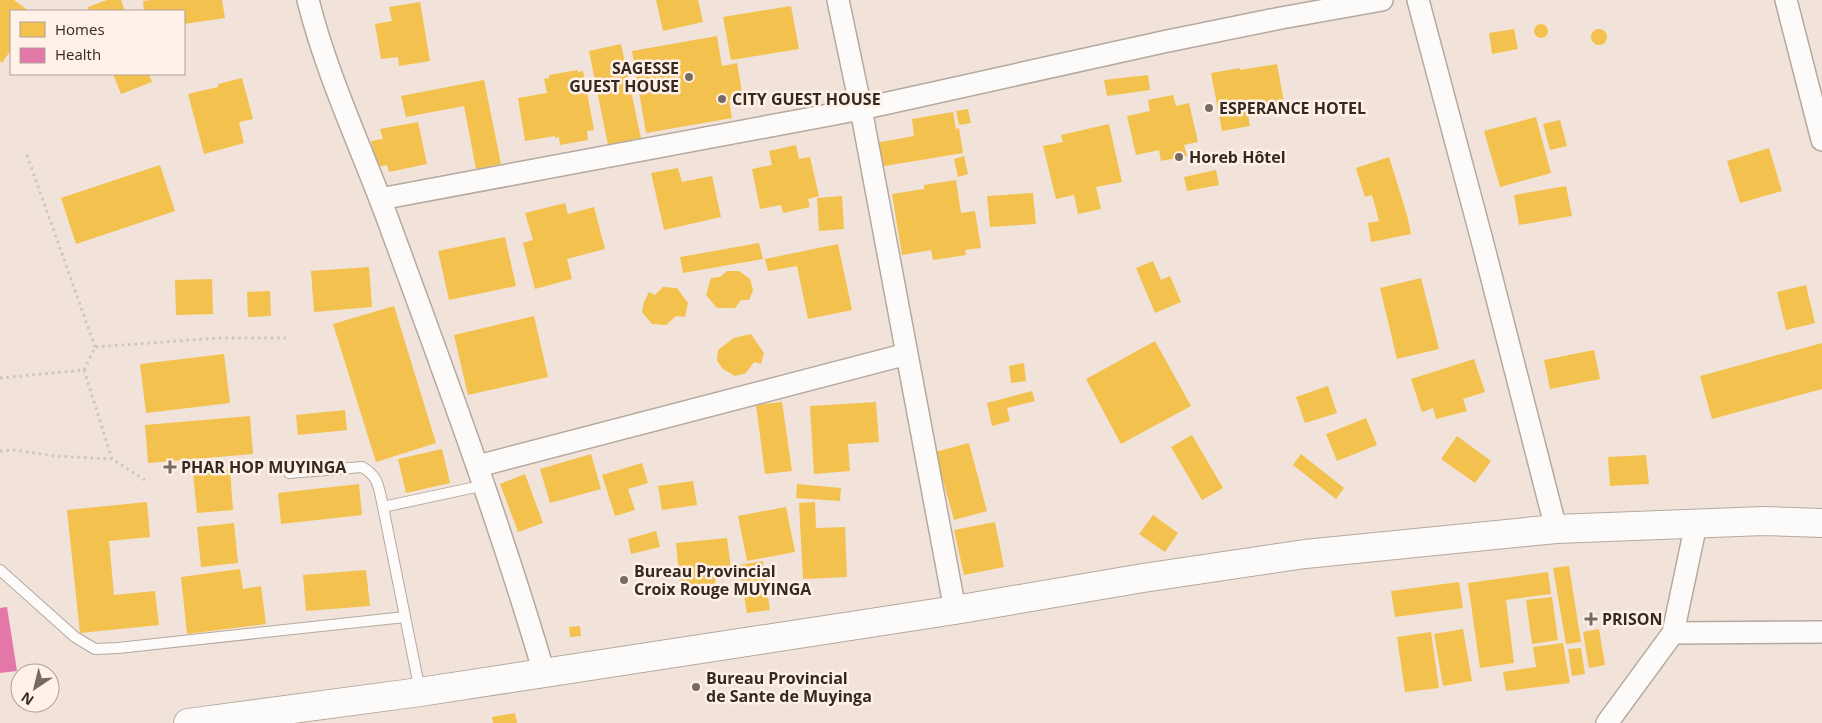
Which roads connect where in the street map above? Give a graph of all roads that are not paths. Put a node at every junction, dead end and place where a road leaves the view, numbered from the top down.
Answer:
1 (308, 0) edge
2 (838, 0) edge
3 (1382, 0) edge
4 (1418, 0) edge
5 (1786, 0) edge
6 (861, 109) junction
7 (1822, 140) edge
8 (380, 199) junction
9 (907, 354) junction
10 (289, 473) dead end
11 (481, 476) junction
12 (383, 507) junction
13 (1822, 522) edge
14 (1696, 524) junction
15 (1556, 529) junction
16 (0, 570) edge
17 (955, 610) junction
18 (405, 617) junction
19 (1822, 632) edge
20 (1673, 633) junction
21 (544, 673) junction
22 (420, 692) junction
23 (261, 718) edge
24 (188, 723) edge
25 (1607, 723) edge

1 - 8 street
2 - 6 street
3 - 6 street
4 - 15 street
5 - 7 street
6 - 8 street
6 - 9 street
8 - 11 street
9 - 11 street
9 - 17 street
10 - 12 lane
11 - 12 lane
11 - 21 street
12 - 18 lane
13 - 14 main road
14 - 15 main road
14 - 20 street
15 - 17 main road
16 - 18 lane
17 - 21 main road
18 - 22 lane
19 - 20 street
20 - 25 street
21 - 22 main road
22 - 23 main road
23 - 24 main road

